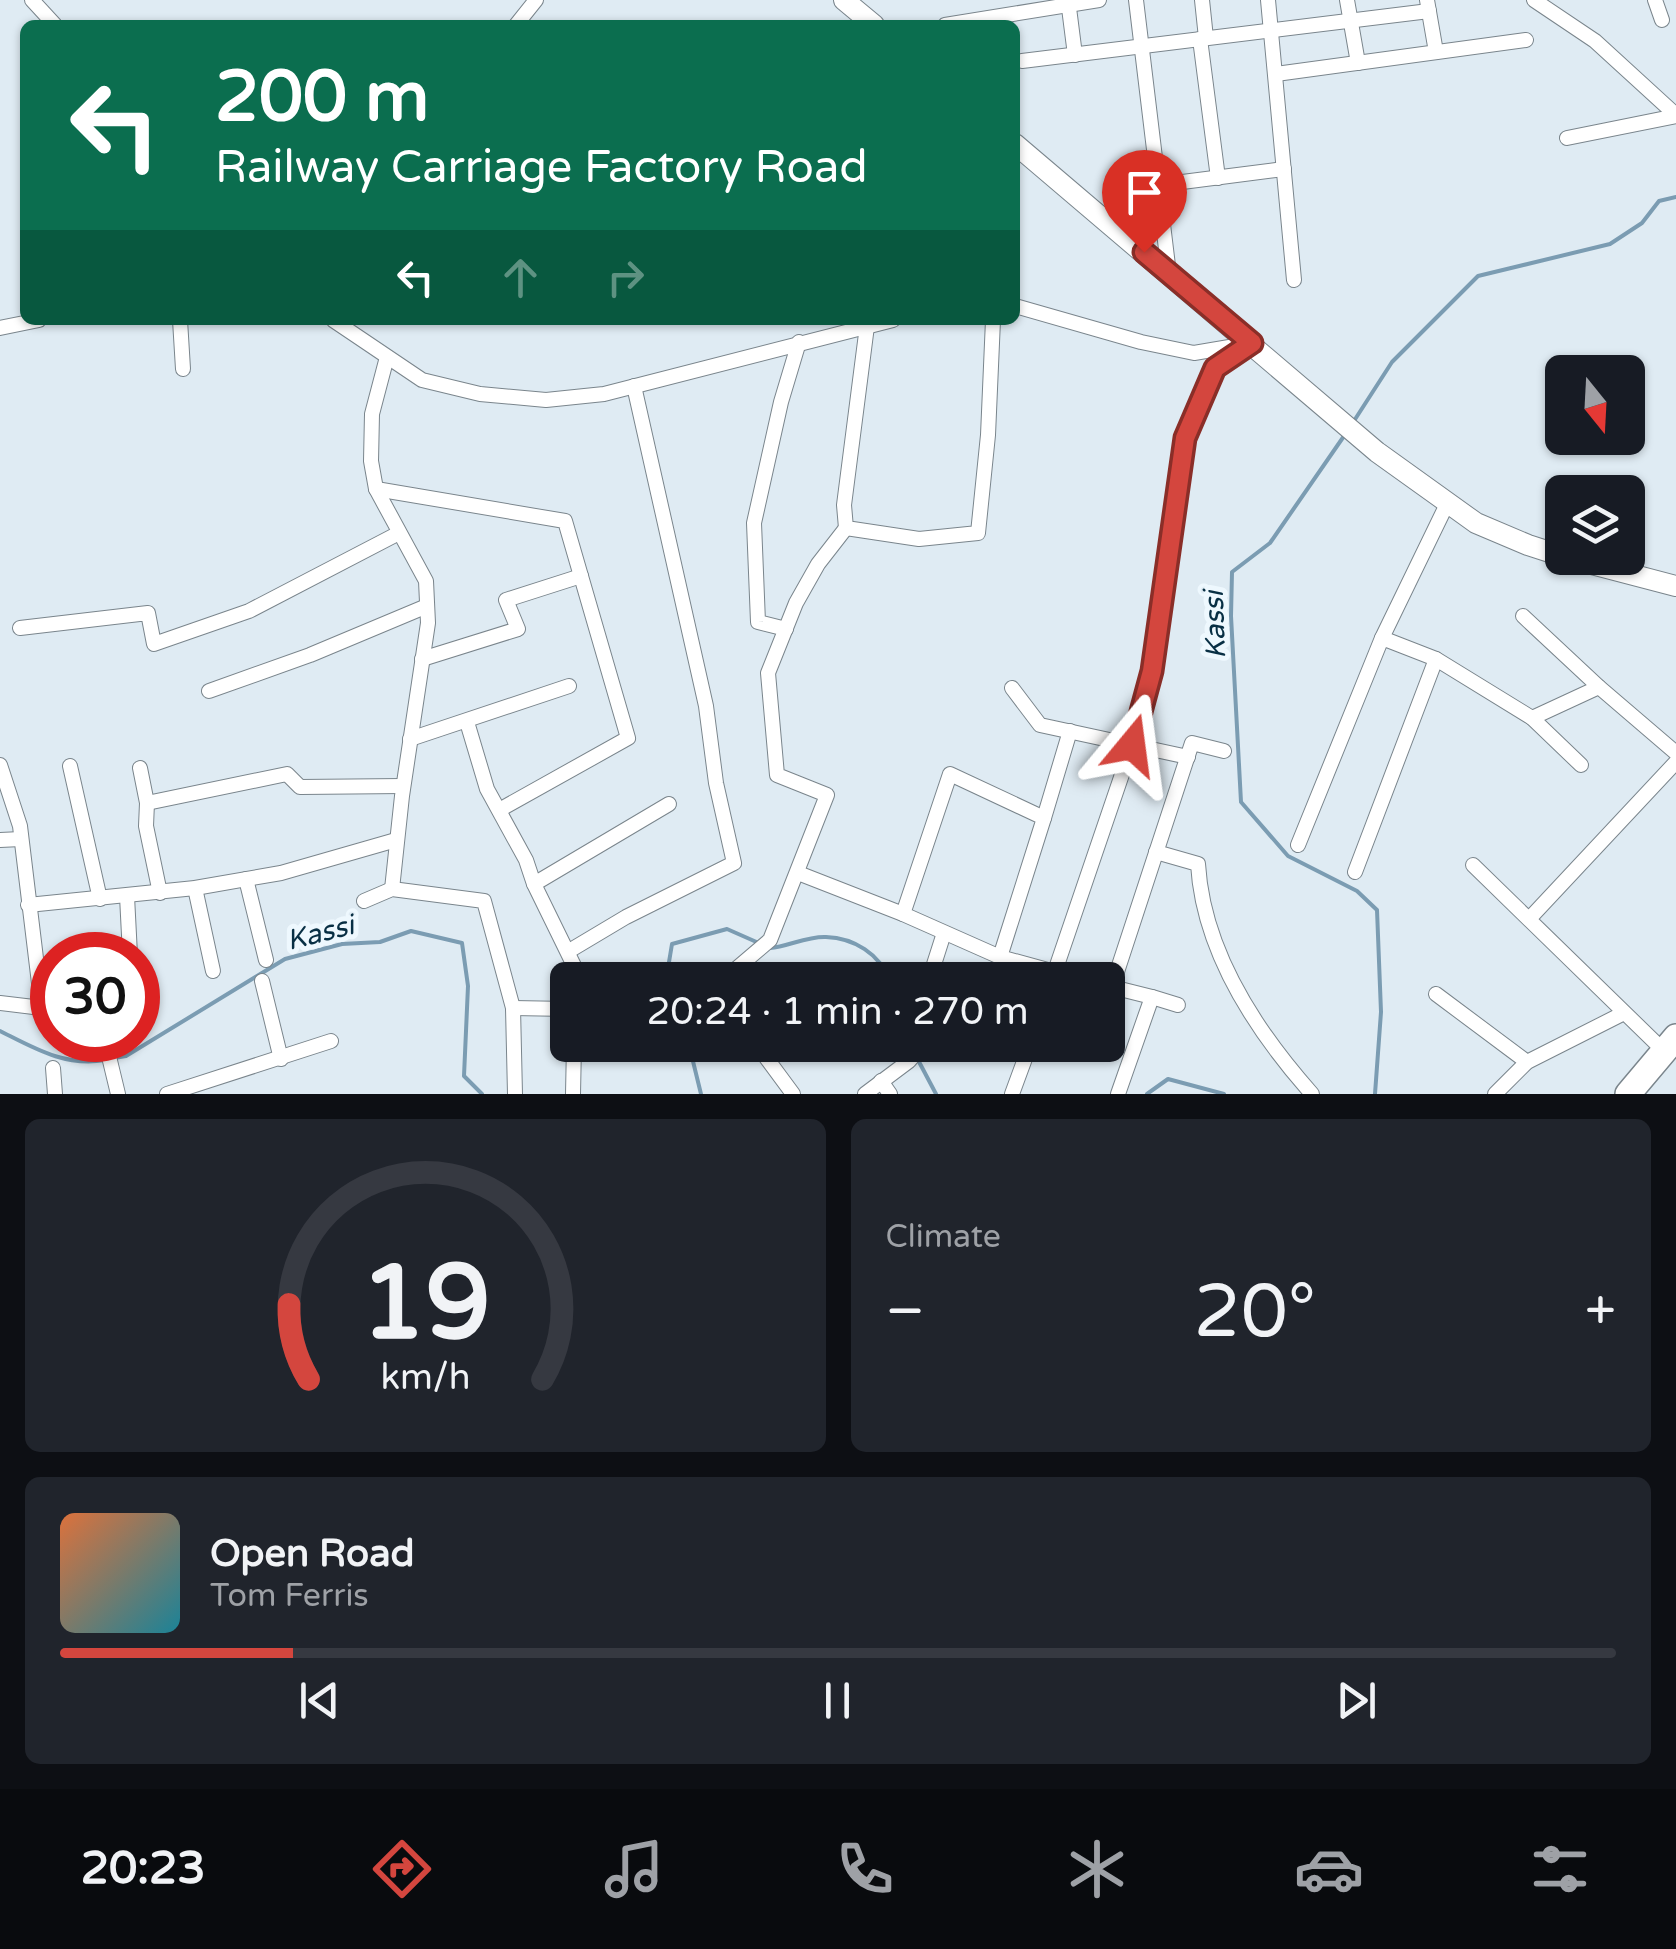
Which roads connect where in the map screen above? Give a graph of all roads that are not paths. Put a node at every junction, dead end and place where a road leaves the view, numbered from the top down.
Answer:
1 (32, 0) edge
2 (536, 0) edge
3 (844, 0) edge
4 (1098, 0) edge
5 (1136, 0) edge
6 (1202, 0) edge
7 (1268, 0) edge
8 (1348, 0) edge
9 (1534, 0) edge
10 (1655, 0) edge
11 (1068, 2) edge
12 (1428, 5) edge
13 (50, 20) edge
14 (520, 20) edge
15 (868, 20) edge
16 (972, 20) edge
17 (1662, 20) dead end
18 (1351, 21) junction
19 (1272, 30) junction
20 (1203, 39) junction
21 (1526, 40) dead end
22 (1141, 46) junction
23 (1436, 52) junction
24 (1074, 55) junction
25 (1022, 61) dead end
26 (1358, 63) junction
27 (1276, 74) junction
28 (1676, 115) edge
29 (1567, 138) dead end
30 (1020, 148) edge
31 (1284, 169) junction
32 (1218, 178) junction
33 (1158, 185) junction
34 (1170, 274) junction
35 (1294, 280) dead end
36 (1020, 307) edge
37 (180, 325) edge
38 (339, 325) edge
39 (871, 325) edge
40 (993, 325) edge
41 (867, 326) junction
42 (800, 342) junction
43 (1252, 343) junction
44 (387, 357) junction
45 (183, 369) dead end
46 (634, 386) junction
47 (376, 488) junction
48 (1447, 504) junction
49 (846, 528) junction
50 (399, 534) junction
51 (1545, 550) edge
52 (1636, 575) edge
53 (581, 576) junction
54 (1676, 586) edge
55 (427, 606) junction
56 (1523, 616) dead end
57 (20, 628) dead end
58 (786, 629) junction
59 (1382, 638) junction
60 (422, 659) junction
61 (1436, 659) junction
62 (569, 686) dead end
63 (1599, 687) junction
64 (1012, 688) dead end
65 (209, 691) dead end
66 (1532, 718) junction
67 (467, 722) junction
68 (1070, 731) junction
69 (410, 739) junction
70 (1132, 745) junction
71 (1224, 752) dead end
72 (1676, 754) edge
73 (1188, 757) junction
74 (1676, 762) edge
75 (0, 765) edge
76 (1581, 765) dead end
77 (70, 766) dead end
78 (140, 768) dead end
79 (403, 786) junction
80 (147, 802) junction
81 (669, 804) dead end
82 (501, 809) junction
83 (1044, 818) junction
84 (21, 839) junction
85 (0, 840) edge
86 (396, 840) junction
87 (1298, 845) dead end
88 (1156, 852) junction
89 (1474, 865) dead end
90 (1355, 872) dead end
91 (798, 873) junction
92 (246, 879) junction
93 (534, 884) junction
94 (194, 888) junction
95 (392, 889) junction
96 (160, 893) junction
97 (127, 896) junction
98 (100, 898) junction
99 (364, 901) dead end
100 (28, 905) junction
101 (903, 914) junction
102 (1530, 918) junction
103 (129, 932) edge
104 (944, 933) junction
105 (569, 952) junction
106 (1000, 956) junction
107 (266, 960) dead end
108 (573, 962) edge
109 (742, 962) edge
110 (935, 962) edge
111 (1016, 962) edge
112 (1059, 962) edge
113 (1118, 962) edge
114 (213, 972) dead end
115 (262, 981) dead end
116 (1125, 990) edge
117 (1436, 994) dead end
118 (1152, 997) junction
119 (0, 1004) edge
120 (1178, 1005) dead end
121 (513, 1008) junction
122 (550, 1009) edge
123 (1624, 1013) junction
124 (331, 1042) dead end
125 (1670, 1044) edge
126 (282, 1058) junction
127 (110, 1062) edge
128 (574, 1062) edge
129 (769, 1062) edge
130 (905, 1062) edge
131 (1024, 1062) edge
132 (1527, 1062) junction
133 (53, 1068) dead end
134 (885, 1088) edge
135 (190, 1090) edge
136 (54, 1094) edge
137 (118, 1094) edge
138 (166, 1094) edge
139 (515, 1094) edge
140 (573, 1094) edge
141 (793, 1094) edge
142 (865, 1094) edge
143 (1012, 1094) edge
144 (1118, 1094) edge
145 (1312, 1094) edge
146 (1495, 1094) edge
147 (1628, 1094) edge

1 - 13 street
2 - 14 street
3 - 15 main road
4 - 11 street
5 - 22 street
6 - 20 street
7 - 19 street
8 - 18 street
9 - 28 street
10 - 17 street
11 - 16 street
11 - 24 street
12 - 18 street
12 - 23 street
18 - 19 street
18 - 26 street
19 - 20 street
19 - 27 street
20 - 22 street
20 - 32 street
21 - 23 street
22 - 24 street
22 - 33 street
23 - 26 street
24 - 25 street
26 - 27 street
27 - 31 street
28 - 29 street
30 - 34 main road
31 - 32 street
31 - 35 street
32 - 33 street
33 - 34 street
34 - 43 main road
36 - 43 street
37 - 45 street
38 - 44 street
39 - 41 street
40 - 49 street
41 - 42 street
41 - 49 street
42 - 46 street
42 - 58 street
43 - 48 main road
43 - 70 street
44 - 46 street
44 - 47 street
46 - 105 street
47 - 50 street
47 - 53 street
48 - 51 main road
48 - 59 street
49 - 58 street
50 - 55 street
50 - 57 street
52 - 54 main road
53 - 60 street
53 - 82 street
55 - 60 street
55 - 65 street
56 - 63 street
58 - 91 street
59 - 61 street
59 - 87 street
60 - 69 street
61 - 66 street
61 - 90 street
62 - 67 street
63 - 66 street
63 - 72 street
64 - 68 street
66 - 76 street
67 - 69 street
67 - 82 street
68 - 70 street
68 - 83 street
69 - 79 street
70 - 73 street
70 - 112 street
71 - 73 street
73 - 88 street
74 - 102 street
75 - 84 street
77 - 98 street
78 - 80 street
79 - 80 street
79 - 86 street
80 - 96 street
81 - 93 street
82 - 93 street
83 - 101 street
83 - 106 street
84 - 85 street
84 - 100 street
86 - 92 street
86 - 95 street
88 - 113 street
88 - 145 street
89 - 102 street
91 - 101 street
91 - 109 street
92 - 94 street
92 - 107 street
93 - 105 street
94 - 96 street
94 - 114 street
95 - 99 street
95 - 121 street
96 - 97 street
97 - 98 street
97 - 103 street
98 - 100 street
100 - 119 street
101 - 104 street
102 - 123 street
104 - 106 street
104 - 110 street
105 - 108 street
106 - 111 street
115 - 126 street
116 - 118 street
117 - 132 street
118 - 120 street
118 - 144 street
121 - 122 street
121 - 139 street
123 - 125 street
123 - 132 street
124 - 126 street
125 - 147 highway
126 - 135 street
127 - 137 street
128 - 140 street
129 - 141 street
130 - 134 street
131 - 143 street
132 - 146 street
133 - 136 street
134 - 142 street
135 - 138 street

